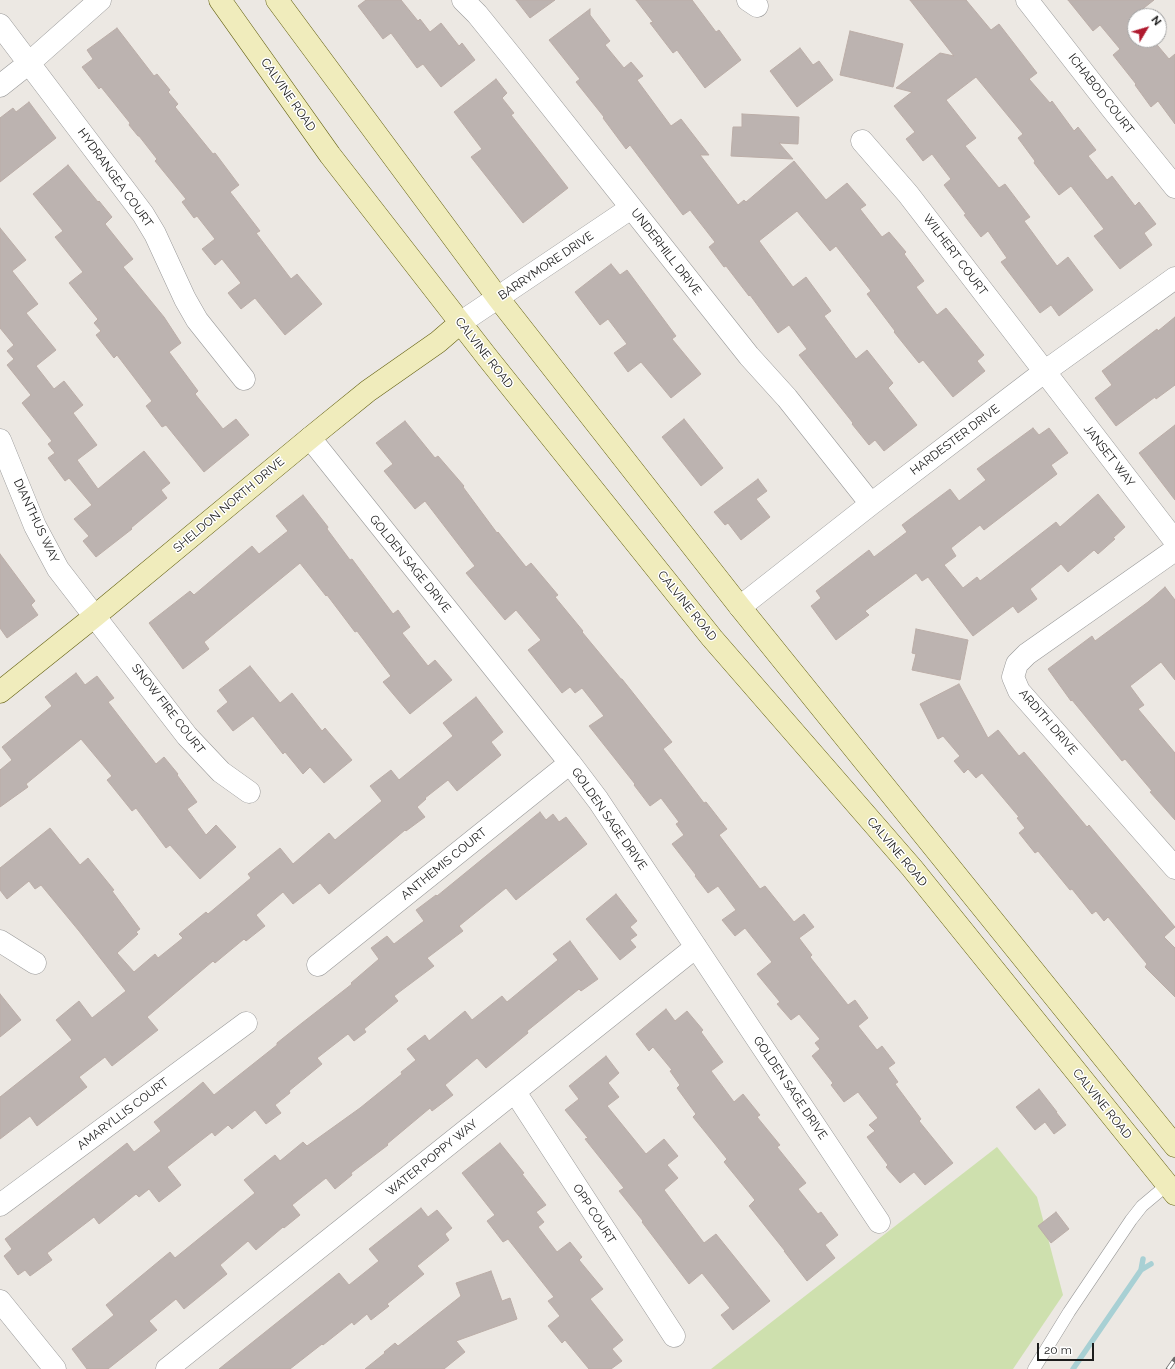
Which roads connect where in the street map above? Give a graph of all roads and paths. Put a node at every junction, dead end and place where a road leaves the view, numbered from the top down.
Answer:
1 (100, 0) edge
2 (220, 0) edge
3 (277, 0) edge
4 (463, 0) edge
5 (1027, 0) edge
6 (0, 25) edge
7 (29, 63) junction
8 (0, 86) edge
9 (862, 141) dead end
10 (1175, 187) edge
11 (631, 208) junction
12 (1175, 278) edge
13 (498, 298) junction
14 (460, 324) junction
15 (1044, 372) junction
16 (244, 379) dead end
17 (310, 438) junction
18 (0, 440) edge
19 (871, 504) junction
20 (1175, 541) edge
21 (1175, 550) edge
22 (740, 607) junction
23 (95, 616) junction
24 (0, 692) edge
25 (570, 763) junction
26 (249, 792) dead end
27 (1175, 868) edge
28 (0, 941) edge
29 (696, 947) junction
30 (35, 963) dead end
31 (318, 965) dead end
32 (246, 1022) dead end
33 (515, 1092) junction
34 (1175, 1146) edge
35 (1171, 1190) edge
36 (0, 1205) edge
37 (879, 1222) dead end
38 (0, 1301) edge
39 (674, 1336) dead end
40 (55, 1369) edge
41 (167, 1369) edge
42 (1034, 1369) edge

1 - 7 street
2 - 14 main road, CALVINE ROAD
3 - 13 main road
4 - 11 street, UNDERHILL DRIVE
5 - 10 street, ICHABOD COURT
6 - 7 street, HYDRANGEA COURT
7 - 8 street
7 - 16 street, HYDRANGEA COURT
9 - 15 street, WILHERT COURT
11 - 13 street, BARRYMORE DRIVE
11 - 19 street, UNDERHILL DRIVE
12 - 15 street, HARDESTER DRIVE
13 - 14 street, BARRYMORE DRIVE
13 - 22 main road
14 - 17 main road, SHELDON NORTH DRIVE
14 - 35 main road, CALVINE ROAD
15 - 19 street, HARDESTER DRIVE
15 - 20 street, JANSET WAY
17 - 23 main road, SHELDON NORTH DRIVE
17 - 25 street, GOLDEN SAGE DRIVE
18 - 23 street, DIANTHUS WAY
19 - 22 street, HARDESTER DRIVE
21 - 27 street, ARDITH DRIVE
22 - 34 main road
23 - 24 main road, SHELDON NORTH DRIVE
23 - 26 street, SNOW FIRE COURT
25 - 29 street, GOLDEN SAGE DRIVE
25 - 31 street, ANTHEMIS COURT
28 - 30 street
29 - 33 street, WATER POPPY WAY
29 - 37 street, GOLDEN SAGE DRIVE
32 - 36 street, AMARYLLIS COURT
33 - 39 street, OPP COURT
33 - 41 street, WATER POPPY WAY
35 - 42 lane
38 - 40 street

